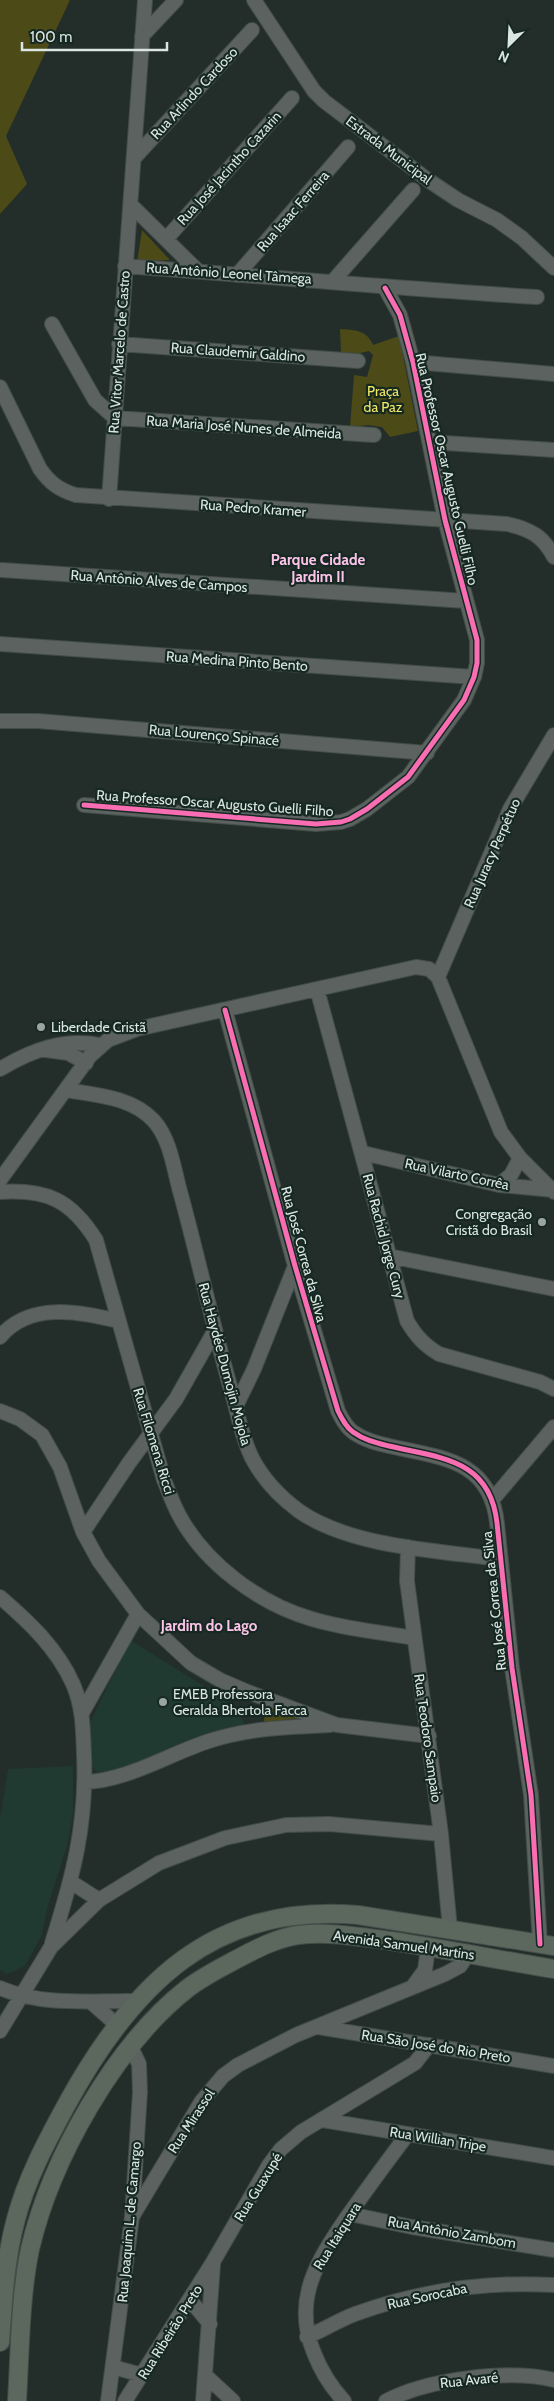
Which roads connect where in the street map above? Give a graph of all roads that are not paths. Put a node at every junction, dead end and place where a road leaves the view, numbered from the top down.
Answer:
1 (145, 0) edge
2 (176, 0) edge
3 (254, 0) edge
4 (252, 30) dead end
5 (142, 36) junction
6 (292, 98) dead end
7 (348, 146) dead end
8 (135, 157) junction
9 (413, 190) dead end
10 (132, 206) junction
11 (166, 238) junction
12 (126, 266) junction
13 (554, 268) edge
14 (198, 271) junction
15 (237, 275) junction
16 (333, 281) junction
17 (385, 288) junction
18 (538, 297) dead end
19 (52, 324) dead end
20 (119, 344) junction
21 (358, 361) dead end
22 (413, 362) junction
23 (554, 374) edge
24 (0, 387) edge
25 (115, 418) junction
26 (374, 435) dead end
27 (430, 442) junction
28 (554, 450) edge
29 (109, 498) junction
30 (445, 520) junction
31 (554, 557) edge
32 (2, 570) dead end
33 (466, 601) junction
34 (0, 644) edge
35 (474, 677) junction
36 (0, 720) edge
37 (554, 734) edge
38 (427, 753) junction
39 (84, 805) dead end
40 (438, 977) junction
41 (317, 989) junction
42 (225, 1010) junction
43 (100, 1045) junction
44 (41, 1050) junction
45 (86, 1063) junction
46 (0, 1069) edge
47 (66, 1090) junction
48 (362, 1153) junction
49 (520, 1158) junction
50 (0, 1180) edge
51 (499, 1185) junction
52 (553, 1191) edge
53 (0, 1192) edge
54 (389, 1256) junction
55 (295, 1266) junction
56 (554, 1290) edge
57 (119, 1321) junction
58 (214, 1332) junction
59 (0, 1337) edge
60 (554, 1389) edge
61 (236, 1406) junction
62 (0, 1411) edge
63 (554, 1427) edge
64 (150, 1435) junction
65 (493, 1499) junction
66 (83, 1532) junction
67 (408, 1547) junction
68 (500, 1559) junction
69 (0, 1598) edge
70 (138, 1614) junction
71 (414, 1638) junction
72 (82, 1712) junction
73 (337, 1725) junction
74 (429, 1736) junction
75 (85, 1782) junction
76 (441, 1834) junction
77 (71, 1882) junction
78 (99, 1900) junction
79 (431, 1926) junction
80 (458, 1931) junction
81 (547, 1945) edge
82 (50, 1947) junction
83 (428, 1947) junction
84 (468, 1954) junction
85 (554, 1969) edge
86 (413, 1985) junction
87 (0, 1988) edge
88 (22, 1996) junction
89 (138, 2001) junction
90 (92, 2003) junction
91 (117, 2025) junction
92 (149, 2025) junction
93 (318, 2027) junction
94 (0, 2031) edge
95 (130, 2045) junction
96 (429, 2045) junction
97 (554, 2066) edge
98 (322, 2120) junction
99 (408, 2134) junction
100 (554, 2158) edge
101 (134, 2168) junction
102 (156, 2177) junction
103 (350, 2214) junction
104 (132, 2218) junction
105 (5, 2249) edge
106 (554, 2250) edge
107 (30, 2251) junction
108 (213, 2262) junction
109 (2, 2280) edge
110 (26, 2283) junction
111 (554, 2285) edge
112 (190, 2300) junction
113 (210, 2324) junction
114 (307, 2337) junction
115 (0, 2342) edge
116 (113, 2367) junction
117 (142, 2375) junction
118 (206, 2376) junction
119 (554, 2380) edge
120 (17, 2401) edge
121 (108, 2401) edge
122 (126, 2401) edge
123 (203, 2401) edge
124 (234, 2401) edge
125 (344, 2401) edge
126 (386, 2401) edge

1 - 5 street, Rua Vitor Marcelo de Castro
2 - 5 street
3 - 13 street, Estrada Municipal
4 - 8 street, Rua Arlindo Cardoso
5 - 8 street, Rua Vitor Marcelo de Castro
6 - 11 street, Rua José Jacintho Cazarin
7 - 15 street, Rua Isaac Ferreira
8 - 10 street, Rua Vitor Marcelo de Castro
9 - 16 street
10 - 11 street
10 - 12 street, Rua Vitor Marcelo de Castro
11 - 14 street
12 - 14 street, Rua Antônio Leonel Tâmega
12 - 20 street, Rua Vitor Marcelo de Castro
14 - 15 street, Rua Antônio Leonel Tâmega
15 - 16 street, Rua Antônio Leonel Tâmega
16 - 17 street, Rua Antônio Leonel Tâmega
17 - 18 street, Rua Antônio Leonel Tâmega
17 - 22 street, Rua Professor Oscar Augusto Guelli Filho
19 - 25 street
20 - 21 street, Rua Claudemir Galdino
20 - 25 street, Rua Vitor Marcelo de Castro
22 - 23 street
22 - 27 street, Rua Professor Oscar Augusto Guelli Filho
24 - 29 street, Rua Pedro Kramer
25 - 26 street, Rua Maria José Nunes de Almeida
25 - 29 street, Rua Vitor Marcelo de Castro
27 - 28 street
27 - 30 street, Rua Professor Oscar Augusto Guelli Filho
29 - 30 street, Rua Pedro Kramer
30 - 31 street, Rua Pedro Kramer
30 - 33 street, Rua Professor Oscar Augusto Guelli Filho
32 - 33 street, Rua Antônio Alves de Campos
33 - 35 street, Rua Professor Oscar Augusto Guelli Filho
34 - 35 street, Rua Medina Pinto Bento
35 - 38 street, Rua Professor Oscar Augusto Guelli Filho
36 - 38 street, Rua Lourenço Spinacé
37 - 40 street, Rua Juracy Perpétuo
38 - 39 street, Rua Professor Oscar Augusto Guelli Filho
40 - 41 street
40 - 49 street
41 - 42 street
41 - 48 street, Rua Rachid Jorge Cury
42 - 43 street
42 - 55 street, Rua José Correa da Silva
43 - 44 street
43 - 45 street
44 - 45 street
44 - 46 street
45 - 47 street
47 - 50 street
47 - 58 street, Rua Haydée Dumojin Mojola
48 - 51 street, Rua Vilarto Corrêa
48 - 54 street, Rua Rachid Jorge Cury
49 - 51 street
49 - 52 street
51 - 52 street, Rua Vilarto Corrêa
53 - 57 street, Rua Filomena Ricci
54 - 56 street
54 - 60 street, Rua Rachid Jorge Cury
55 - 61 street
55 - 65 street, Rua José Correa da Silva
57 - 59 street
57 - 64 street, Rua Filomena Ricci
58 - 61 street, Rua Haydée Dumojin Mojola
58 - 64 street
61 - 67 street, Rua Haydée Dumojin Mojola
62 - 66 street
63 - 65 street
64 - 66 street
64 - 71 street, Rua Filomena Ricci
65 - 68 street, Rua José Correa da Silva
66 - 70 street
67 - 68 street, Rua Haydée Dumojin Mojola
67 - 71 street, Rua Teodoro Sampaio
68 - 81 street, Rua José Correa da Silva
69 - 72 street
70 - 72 street
70 - 73 street
71 - 74 street, Rua Teodoro Sampaio
72 - 75 street
73 - 74 street
73 - 75 street
74 - 76 street, Rua Teodoro Sampaio
75 - 77 street
76 - 78 street
76 - 80 street, Rua Teodoro Sampaio
77 - 78 street
77 - 82 street
78 - 82 street
79 - 80 main road, Avenida Samuel Martins
79 - 83 main road
79 - 89 main road, Avenida Samuel Martins
80 - 81 main road, Avenida Samuel Martins
80 - 84 main road
82 - 88 street
83 - 84 main road, Avenida Samuel Martins
83 - 86 street
83 - 92 main road, Avenida Samuel Martins
84 - 85 main road, Avenida Samuel Martins
84 - 86 street, Rua Mirassol
86 - 93 street, Rua Mirassol
87 - 88 street
88 - 90 street
88 - 94 street
89 - 90 street
89 - 91 main road, Avenida Samuel Martins
89 - 92 main road
90 - 91 street
91 - 95 main road
91 - 105 main road, Avenida Samuel Martins
92 - 95 main road, Avenida Samuel Martins
93 - 96 street, Rua São José do Rio Preto
93 - 102 street, Rua Mirassol
95 - 101 street, Rua Joaquim L. de Camargo
95 - 107 main road, Avenida Samuel Martins
96 - 97 street, Rua São José do Rio Preto
96 - 98 street, Rua Guaxupé
98 - 99 street, Rua Willian Tripe
98 - 108 street, Rua Guaxupé
99 - 100 street, Rua Willian Tripe
99 - 103 street, Rua Itaiquara
101 - 102 street
101 - 104 street, Rua Joaquim L. de Camargo
102 - 104 street, Rua Mirassol
103 - 106 street, Rua Antônio Zambom
103 - 114 street, Rua Itaiquara
104 - 116 street, Rua Joaquim L. de Camargo
105 - 107 street
105 - 109 main road, Avenida Samuel Martins
107 - 110 main road, Avenida Samuel Martins
108 - 112 street, Rua Ribeirão Preto
108 - 113 street, Rua Guaxupé
109 - 110 street
109 - 115 main road, Avenida Samuel Martins
110 - 120 main road, Avenida Samuel Martins
111 - 114 street, Rua Sorocaba
112 - 113 street
112 - 117 street, Rua Ribeirão Preto
113 - 118 street, Rua Guaxupé
114 - 125 street, Rua Itaiquara
116 - 117 street
116 - 121 street, Rua Joaquim L. de Camargo
117 - 122 street, Rua Ribeirão Preto
118 - 123 street, Rua Guaxupé
118 - 124 street
119 - 126 street, Rua Avaré

